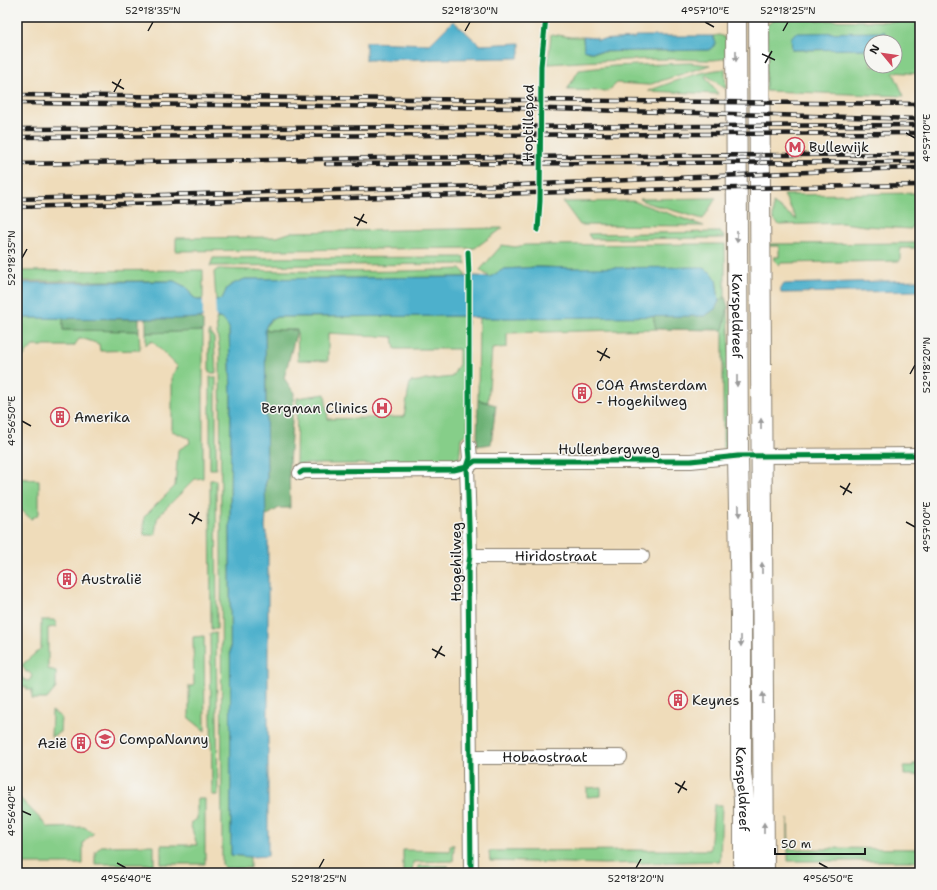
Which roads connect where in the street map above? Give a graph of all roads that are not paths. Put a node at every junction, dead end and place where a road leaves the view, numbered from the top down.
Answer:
1 (736, 17) edge
2 (759, 17) edge
3 (469, 447) dead end
4 (920, 455) edge
5 (738, 456) junction
6 (762, 456) junction
7 (467, 467) junction
8 (300, 473) dead end
9 (470, 556) junction
10 (642, 556) dead end
11 (741, 615) junction
12 (762, 615) junction
13 (741, 706) junction
14 (470, 757) junction
15 (620, 757) dead end
16 (763, 775) junction
17 (471, 873) edge
18 (744, 873) edge
19 (764, 873) edge

1 -> 5 main road, Karspeldreef
6 -> 2 main road, Karspeldreef
3 - 7 street, Hogehilweg
4 - 6 street, Hullenbergweg
5 - 6 main road, Hullenbergweg
5 - 7 street, Hullenbergweg
5 -> 11 main road, Karspeldreef
12 -> 6 main road, Karspeldreef
7 - 8 street, Hullenbergweg
7 - 9 street, Hogehilweg
9 - 10 street, Hiridostraat
9 - 14 street, Hogehilweg
11 - 12 main road
11 -> 13 main road, Karspeldreef
16 -> 12 main road, Karspeldreef
13 - 16 main road, Karspeldreef
13 - 18 main road, Karspeldreef
14 - 15 street, Hobaostraat
14 - 17 street, Hogehilweg
19 -> 16 main road, Karspeldreef

